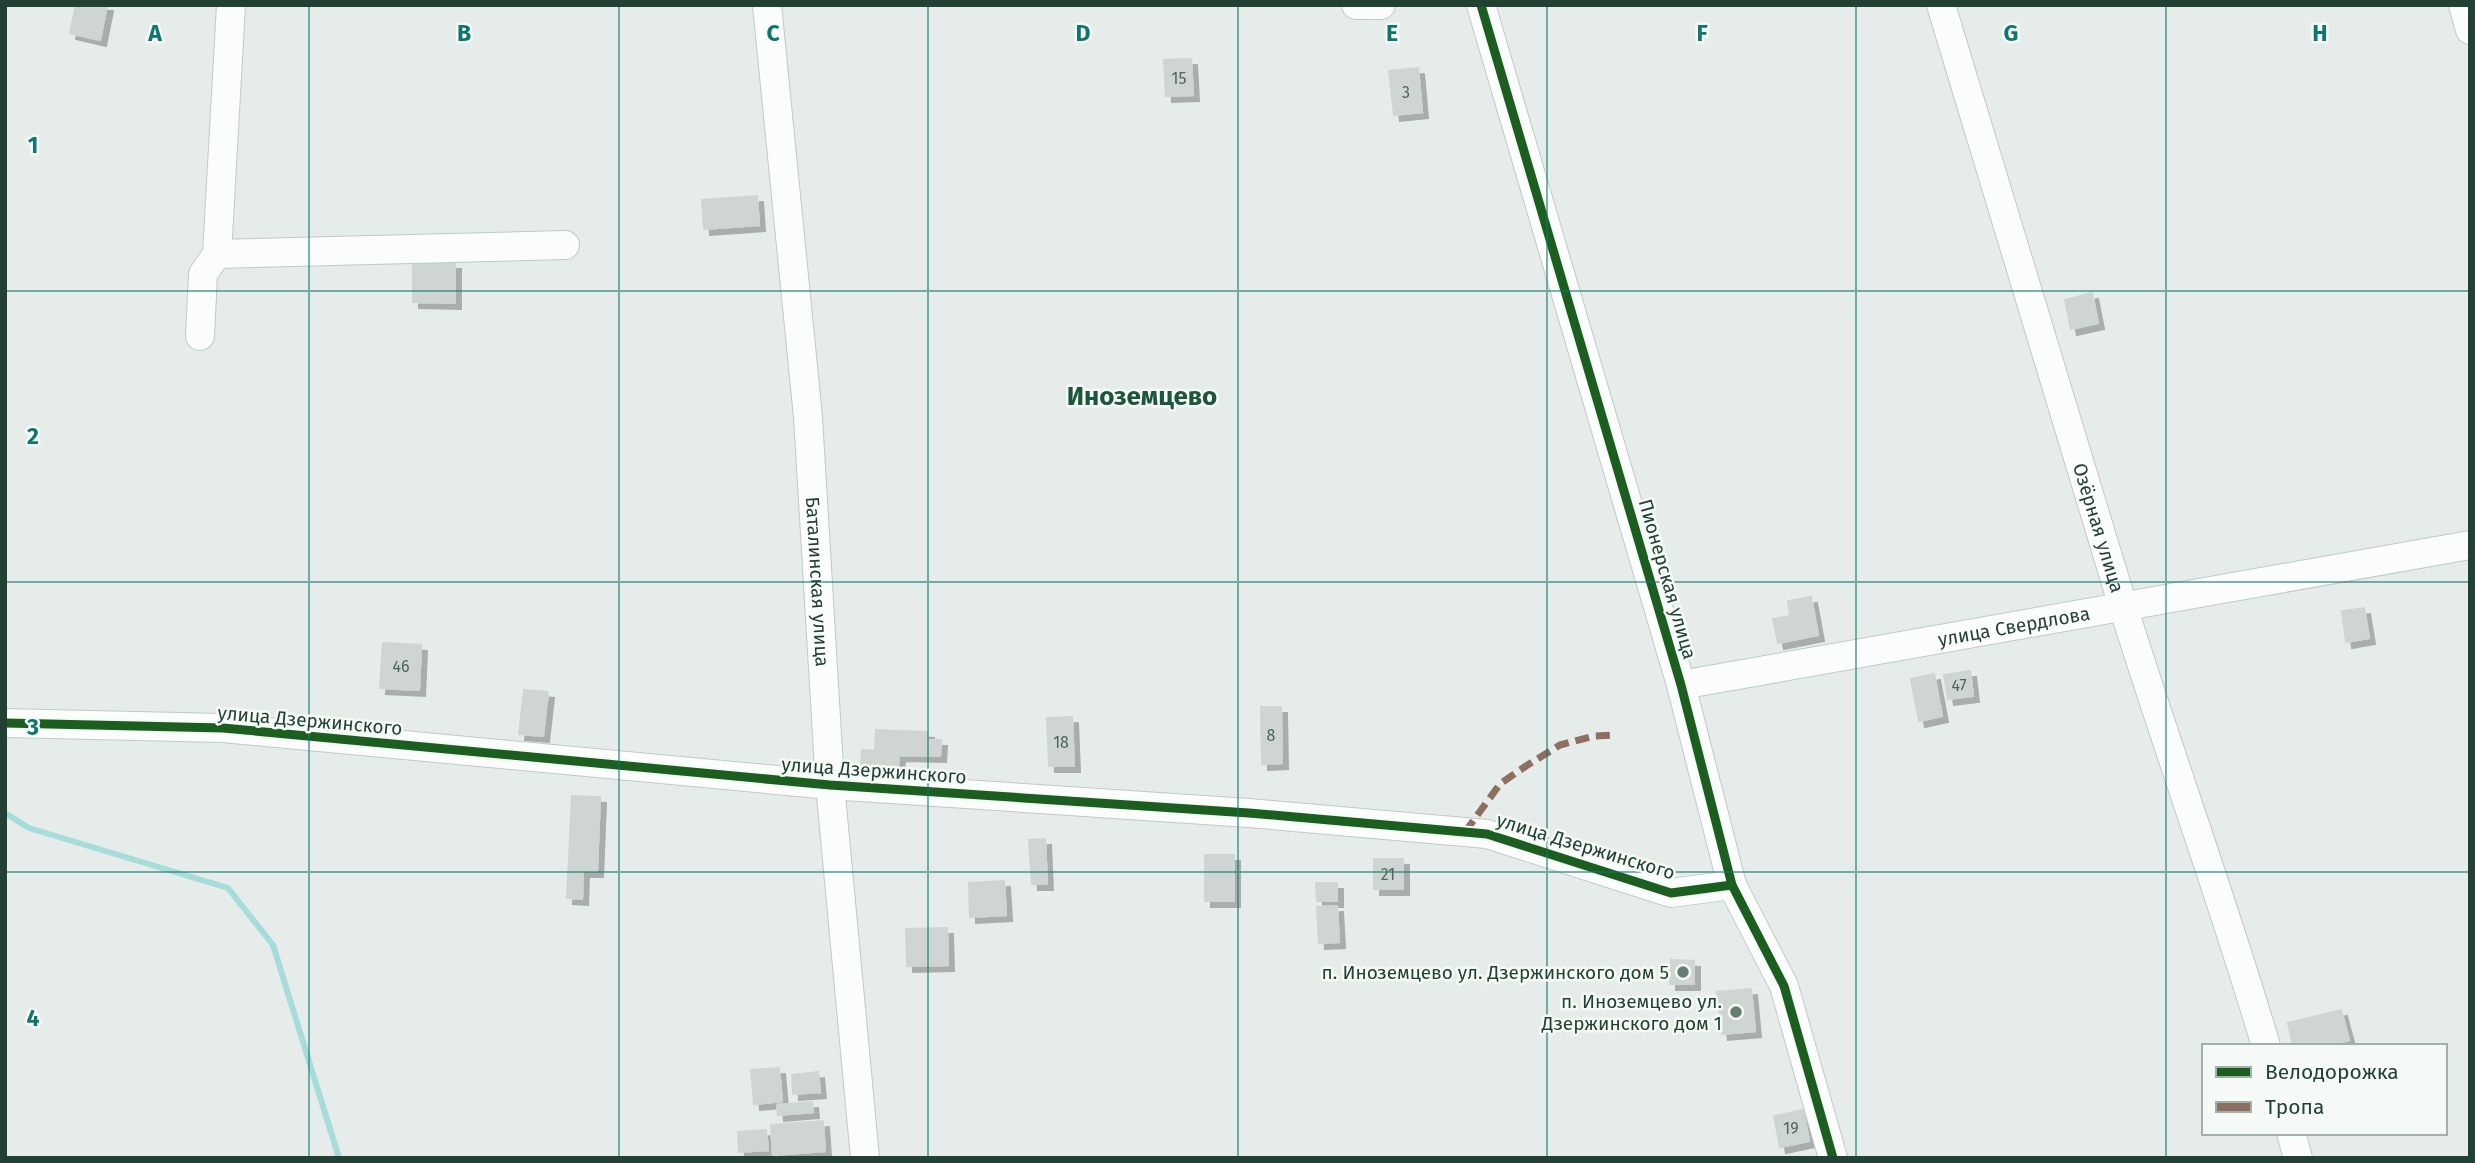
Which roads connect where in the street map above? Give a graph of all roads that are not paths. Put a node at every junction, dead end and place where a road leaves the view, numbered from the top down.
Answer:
1 (231, 5) edge
2 (768, 5) edge
3 (1356, 5) edge
4 (1381, 5) edge
5 (1481, 5) edge
6 (1941, 5) edge
7 (2463, 5) edge
8 (2470, 30) edge
9 (565, 245) dead end
10 (217, 254) junction
11 (200, 336) dead end
12 (2470, 545) edge
13 (2123, 605) junction
14 (1681, 685) junction
15 (5, 723) edge
16 (830, 785) junction
17 (1732, 885) junction
18 (2265, 1044) edge
19 (2292, 1135) edge
20 (865, 1158) edge
21 (1833, 1158) edge
22 (2298, 1158) edge

1 - 10 street
2 - 16 street, Баталинская улица
3 - 4 street
5 - 14 street, Пионерская улица
6 - 13 street, Озёрная улица
7 - 8 street
9 - 10 street
10 - 11 street
12 - 13 street, улица Свердлова
13 - 14 street, улица Свердлова
13 - 18 street, Озёрная улица
14 - 17 street, Пионерская улица
15 - 16 street, улица Дзержинского
16 - 17 street, улица Дзержинского
16 - 20 street, Баталинская улица
17 - 21 street, Пионерская улица
19 - 22 street

